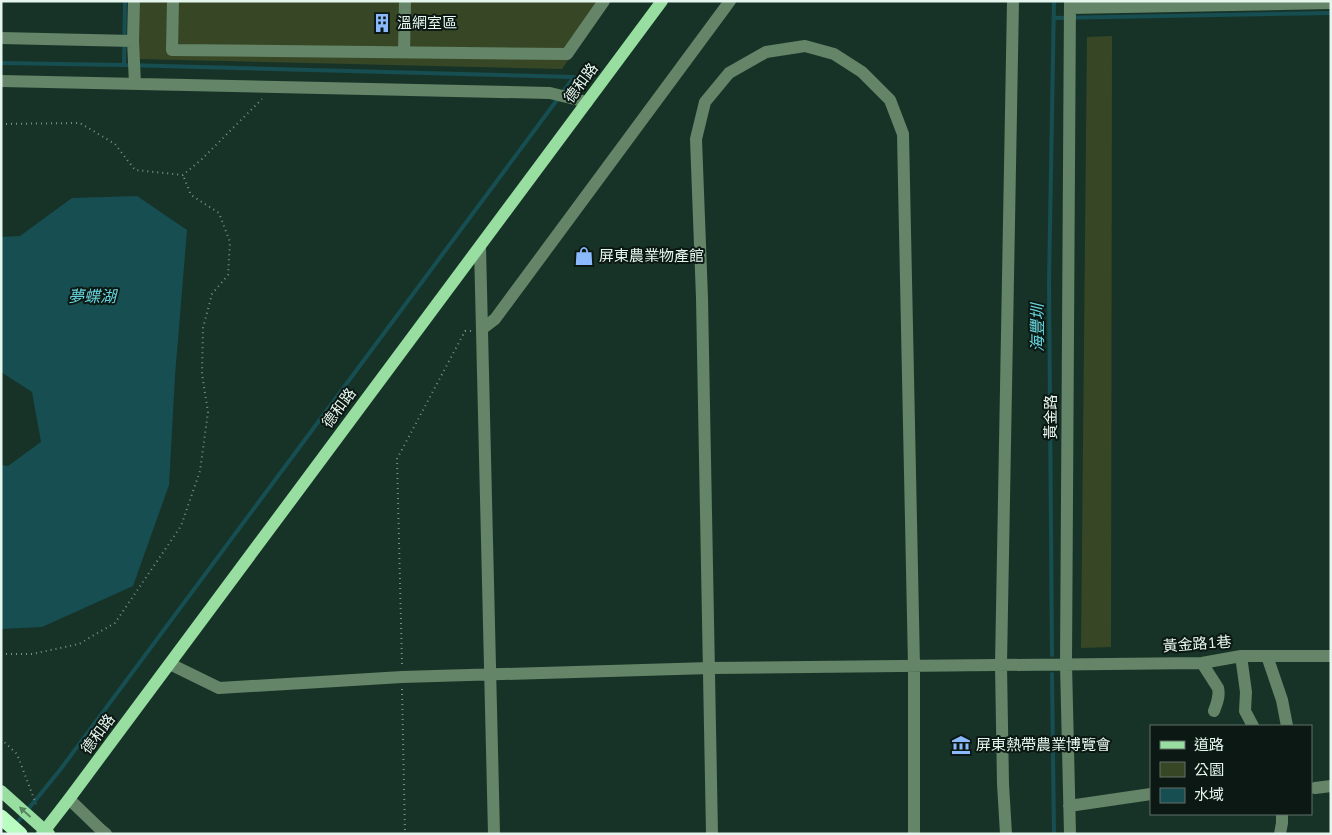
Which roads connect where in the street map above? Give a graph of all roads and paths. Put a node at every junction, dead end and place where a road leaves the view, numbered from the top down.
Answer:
1 (134, 1) edge
2 (173, 1) edge
3 (405, 1) edge
4 (604, 1) edge
5 (662, 1) edge
6 (730, 1) edge
7 (1013, 1) edge
8 (1331, 3) edge
9 (1070, 5) edge
10 (1, 38) edge
11 (133, 41) junction
12 (404, 52) junction
13 (1, 81) edge
14 (135, 84) junction
15 (274, 87) junction
16 (587, 102) junction
17 (1, 124) edge
18 (183, 174) junction
19 (480, 247) junction
20 (482, 329) junction
21 (1, 654) edge
22 (1241, 656) junction
23 (1267, 656) junction
24 (1331, 656) edge
25 (1202, 663) junction
26 (170, 664) junction
27 (1066, 664) junction
28 (1001, 665) junction
29 (914, 666) junction
30 (710, 668) junction
31 (490, 674) junction
32 (402, 677) junction
33 (1214, 711) dead end
34 (1253, 725) edge
35 (1287, 725) edge
36 (1, 739) edge
37 (1331, 786) edge
38 (1314, 788) dead end
39 (1, 790) edge
40 (1150, 794) edge
41 (70, 799) junction
42 (36, 805) dead end
43 (1069, 806) junction
44 (1282, 815) edge
45 (1, 817) edge
46 (45, 832) edge
47 (20, 834) edge
48 (106, 834) edge
49 (405, 834) edge
50 (494, 834) edge
51 (712, 834) edge
52 (914, 834) edge
53 (1006, 834) edge
54 (1070, 834) edge
55 (1280, 834) edge

1 - 11 street
2 - 12 street
3 - 12 street
4 - 12 street
5 - 16 main road, 德和路
6 - 20 street
7 - 28 street
8 - 9 street
9 - 27 street, 黃金路
10 - 11 street
11 - 14 street
13 - 14 street
14 - 15 street
15 - 16 street
15 - 18 path
16 - 19 main road, 德和路
17 - 18 path
18 - 21 path
19 - 20 street
19 - 26 main road, 德和路
20 - 31 street
20 - 32 path
22 - 23 street, 黃金路1巷
22 - 25 street, 黃金路1巷
22 - 34 street
23 - 24 street, 黃金路1巷
23 - 35 street
25 - 27 street, 黃金路1巷
25 - 33 street
26 - 32 street, 黃金路1巷
26 - 41 main road, 德和路
27 - 28 street, 黃金路1巷
27 - 43 street, 黃金路
28 - 29 street, 黃金路1巷
28 - 53 street
29 - 30 street, 黃金路1巷
29 - 30 street
29 - 52 street
30 - 31 street, 黃金路1巷
30 - 51 street
31 - 32 street, 黃金路1巷
31 - 50 street
32 - 49 path
36 - 42 path
37 - 38 street
46 -> 39 main road
40 - 43 street
41 - 46 main road, 德和路
41 - 48 street
43 - 54 street, 黃金路
44 - 55 street
45 - 47 highway

